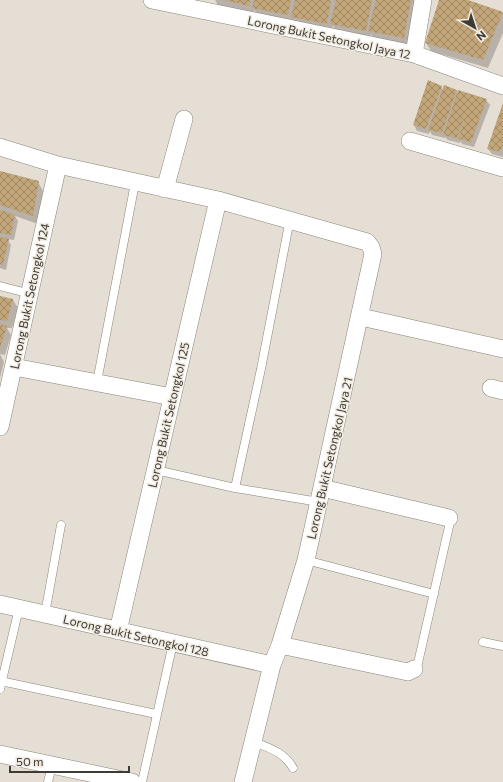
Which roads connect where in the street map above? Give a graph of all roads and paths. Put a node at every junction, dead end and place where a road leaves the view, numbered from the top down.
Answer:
1 (152, 0) edge
2 (423, 0) edge
3 (184, 3) edge
4 (414, 54) junction
5 (503, 86) edge
6 (184, 119) dead end
7 (410, 141) dead end
8 (0, 147) edge
9 (58, 165) junction
10 (503, 168) edge
11 (135, 183) junction
12 (165, 189) junction
13 (218, 200) junction
14 (290, 219) junction
15 (0, 286) edge
16 (31, 294) junction
17 (361, 317) junction
18 (503, 349) edge
19 (14, 367) junction
20 (97, 382) junction
21 (172, 397) junction
22 (0, 427) edge
23 (156, 470) junction
24 (235, 488) junction
25 (321, 495) junction
26 (449, 518) joint
27 (61, 525) dead end
28 (306, 560) junction
29 (434, 594) junction
30 (0, 604) edge
31 (19, 608) junction
32 (45, 614) junction
33 (118, 630) junction
34 (483, 642) dead end
35 (173, 643) junction
36 (280, 646) junction
37 (503, 646) edge
38 (272, 665) junction
39 (414, 669) joint
40 (1, 681) edge
41 (0, 690) edge
42 (156, 714) junction
43 (252, 741) junction
44 (0, 754) edge
45 (52, 765) junction
46 (293, 768) dead end
47 (48, 782) edge
48 (132, 782) edge
49 (142, 782) edge
50 (243, 782) edge

1 - 3 street, Lorong Bukit Setongkol Jaya 12
2 - 4 street
3 - 4 street, Lorong Bukit Setongkol Jaya 12
4 - 5 street, Lorong Bukit Setongkol Jaya 12
6 - 12 street
7 - 10 street
8 - 9 street
9 - 11 street
9 - 16 street, Lorong Bukit Setongkol 124
11 - 12 street
11 - 20 lane
12 - 13 street
13 - 14 street
13 - 21 street, Lorong Bukit Setongkol 125
14 - 17 street, Lorong Bukit Setongkol Jaya 21
14 - 24 lane
15 - 16 lane
16 - 19 street, Lorong Bukit Setongkol 124
17 - 18 street
17 - 25 street, Lorong Bukit Setongkol Jaya 21
19 - 20 street
19 - 22 street, Lorong Bukit Setongkol 124
20 - 21 street
21 - 23 street, Lorong Bukit Setongkol 125
23 - 24 lane
23 - 33 street, Lorong Bukit Setongkol 125
24 - 25 lane
25 - 26 street
25 - 28 street, Lorong Bukit Setongkol Jaya 21
26 - 29 lane
27 - 32 lane
28 - 29 lane
28 - 36 street, Lorong Bukit Setongkol Jaya 21
29 - 39 lane
30 - 31 street, Lorong Bukit Setongkol 128
31 - 32 street, Lorong Bukit Setongkol 128
31 - 40 lane
32 - 33 street, Lorong Bukit Setongkol 128
33 - 35 street, Lorong Bukit Setongkol 128
34 - 37 lane
35 - 38 street, Lorong Bukit Setongkol 128
35 - 42 lane
36 - 38 street, Lorong Bukit Setongkol Jaya 21
36 - 39 street
38 - 43 street, Lorong Bukit Setongkol Jaya 21
40 - 41 lane
40 - 42 lane
42 - 49 lane
43 - 46 lane
43 - 50 street, Lorong Bukit Setongkol Jaya 21
44 - 45 street
45 - 47 lane
45 - 48 street

